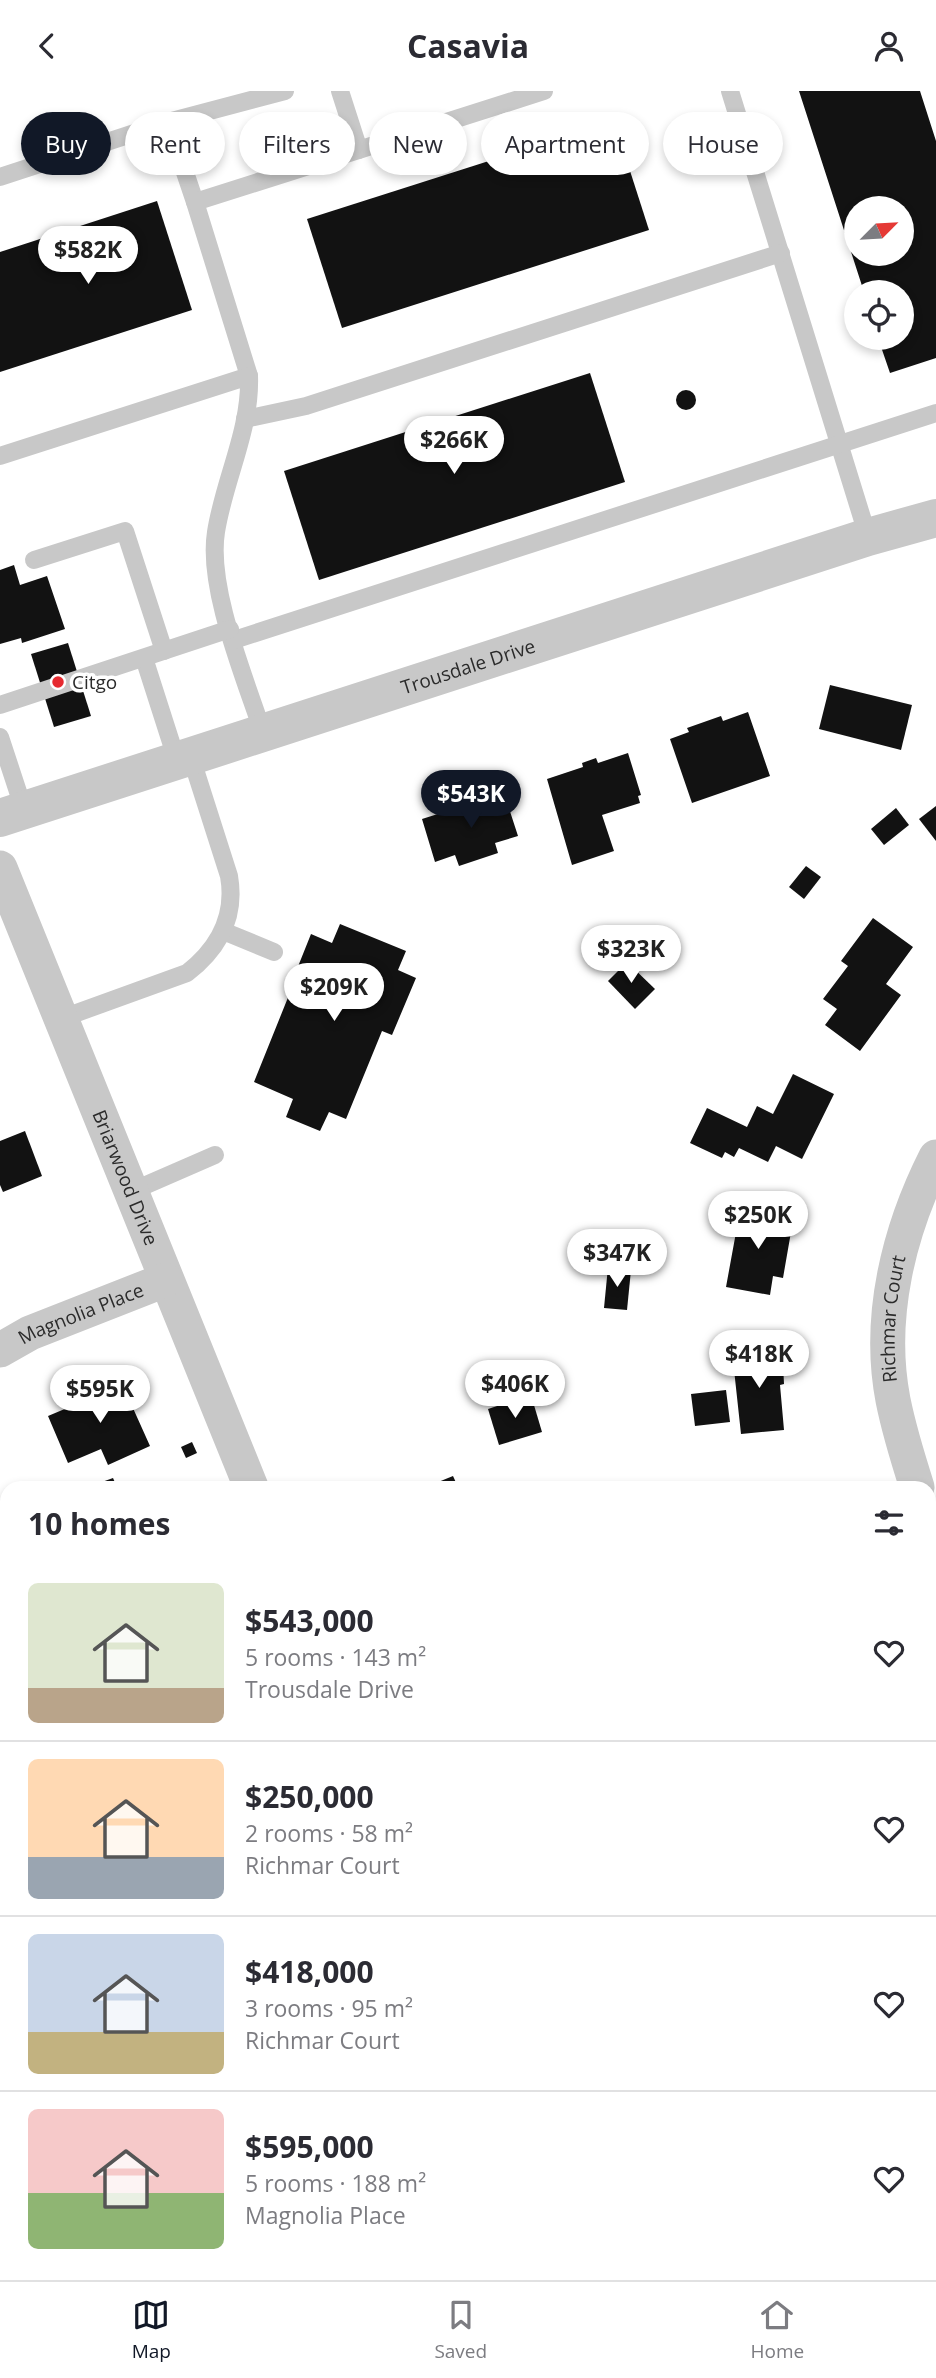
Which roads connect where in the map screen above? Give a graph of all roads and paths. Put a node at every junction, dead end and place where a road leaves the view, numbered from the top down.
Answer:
1 (285, 91) edge
2 (340, 91) edge
3 (544, 91) edge
4 (730, 91) edge
5 (206, 112) edge
6 (125, 136) edge
7 (359, 150) junction
8 (186, 175) edge
9 (0, 177) edge
10 (195, 202) junction
11 (780, 253) junction
12 (249, 376) junction
13 (936, 413) edge
14 (245, 419) junction
15 (840, 445) junction
16 (0, 456) edge
17 (936, 518) edge
18 (868, 537) junction
19 (34, 560) dead end
20 (232, 635) junction
21 (164, 651) junction
22 (144, 658) junction
23 (0, 705) edge
24 (263, 733) junction
25 (0, 737) edge
26 (184, 759) junction
27 (12, 814) edge
28 (0, 868) edge
29 (223, 931) junction
30 (274, 952) dead end
31 (60, 1019) junction
32 (215, 1155) dead end
33 (936, 1157) edge
34 (130, 1192) junction
35 (165, 1280) junction
36 (0, 1350) edge
37 (249, 1481) edge
38 (916, 1481) edge

1 - 5 lane
2 - 7 lane
3 - 7 lane
4 - 11 lane
6 - 9 lane
7 - 10 lane
8 - 10 lane
10 - 12 lane
11 - 14 lane
11 - 15 lane
12 - 14 lane
12 - 16 lane
13 - 15 lane
14 - 20 lane
15 - 18 lane
15 - 20 lane
17 - 18 street, Trousdale Drive
18 - 24 street, Trousdale Drive
19 - 21 lane
20 - 21 lane
20 - 24 lane
21 - 22 lane
22 - 23 lane
22 - 26 lane
24 - 26 street, Trousdale Drive
25 - 27 lane
26 - 27 street, Trousdale Drive
26 - 29 lane
28 - 31 street, Briarwood Drive
29 - 30 lane
29 - 31 lane
31 - 34 street, Briarwood Drive
32 - 34 lane
33 - 38 street, Richmar Court
34 - 35 street, Briarwood Drive
35 - 36 street, Magnolia Place
35 - 37 street, Briarwood Drive

